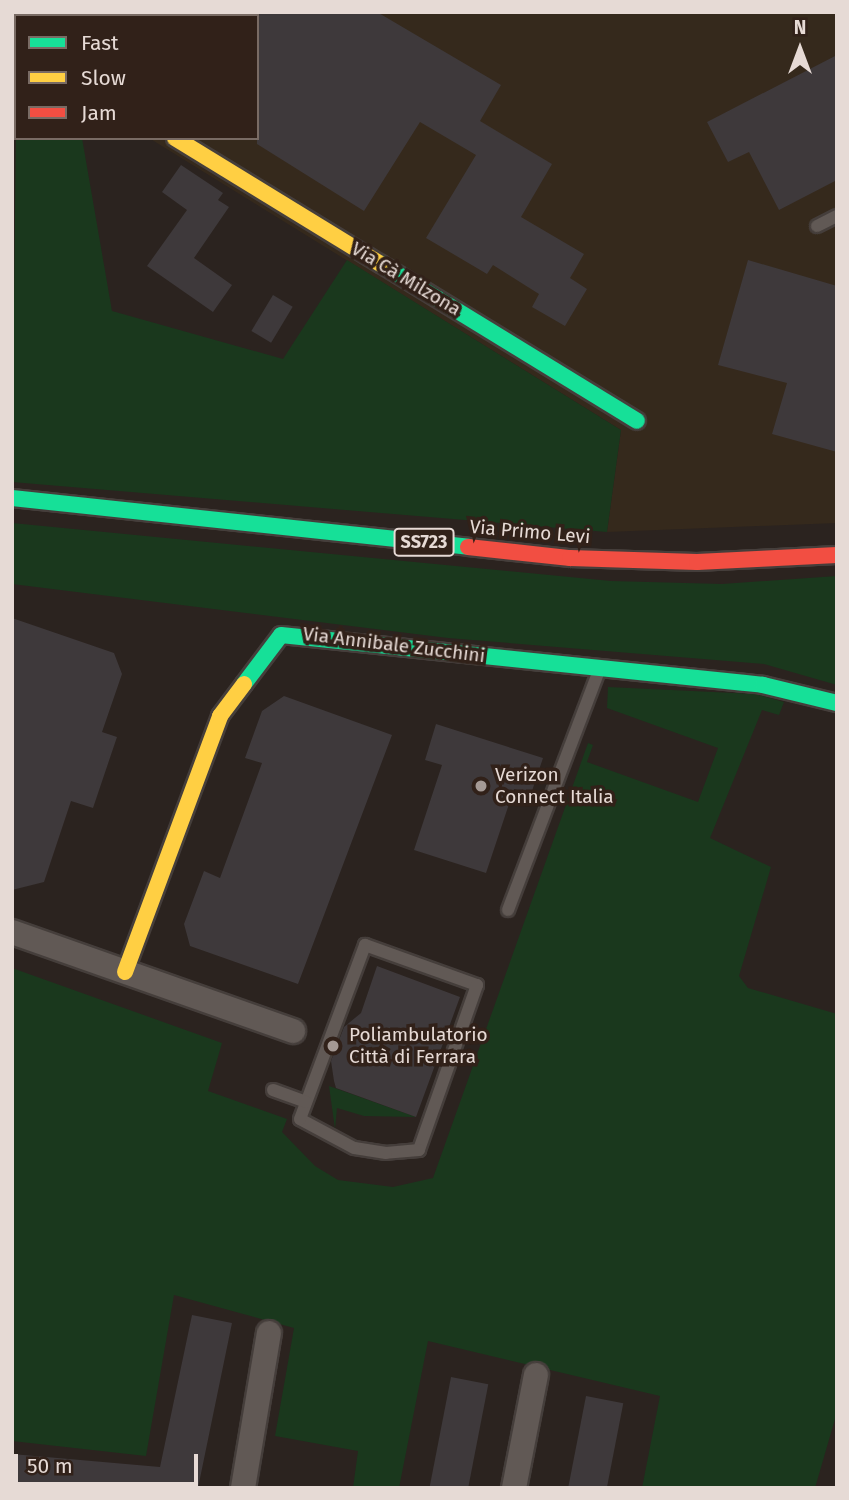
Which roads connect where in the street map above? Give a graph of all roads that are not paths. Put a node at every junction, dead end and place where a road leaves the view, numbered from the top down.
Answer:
1 (178, 140) edge
2 (837, 216) edge
3 (817, 226) dead end
4 (636, 421) dead end
5 (12, 498) edge
6 (837, 555) edge
7 (601, 667) junction
8 (837, 703) edge
9 (508, 910) dead end
10 (12, 932) edge
11 (125, 972) junction
12 (293, 1031) dead end
13 (273, 1090) dead end
14 (306, 1102) junction
15 (269, 1333) dead end
16 (536, 1375) dead end
17 (243, 1488) edge
18 (514, 1488) edge

1 - 4 street, Via Cà Milzona
2 - 3 lane
5 - 6 street, Via Primo Levi / SS723
7 - 8 street, Via Annibale Zucchini
7 - 9 lane
7 - 11 street, Via Annibale Zucchini
10 - 11 street
11 - 12 street
13 - 14 lane
14 - 14 lane
15 - 17 street
16 - 18 street

